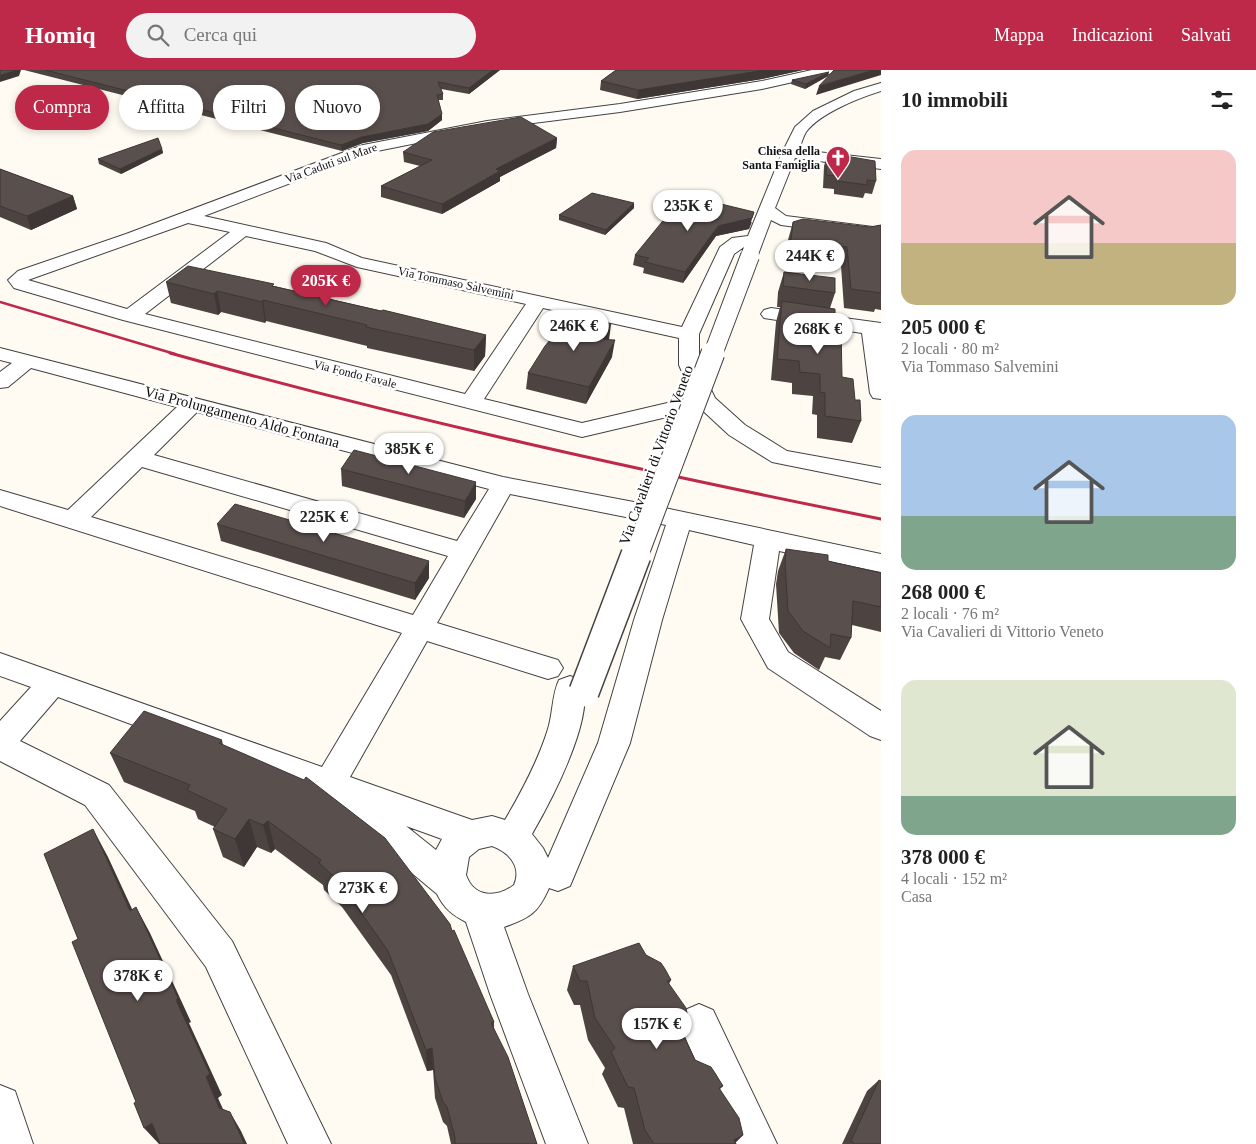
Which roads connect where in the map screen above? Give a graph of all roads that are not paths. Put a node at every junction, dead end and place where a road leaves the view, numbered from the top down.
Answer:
1 (829, 70) edge
2 (881, 87) edge
3 (789, 153) junction
4 (881, 164) edge
5 (783, 204) dead end
6 (766, 209) junction
7 (185, 217) junction
8 (243, 230) junction
9 (881, 233) edge
10 (746, 250) junction
11 (24, 276) joint
12 (538, 301) junction
13 (771, 314) dead end
14 (130, 316) junction
15 (876, 329) edge
16 (688, 334) junction
17 (0, 354) edge
18 (28, 361) junction
19 (0, 382) edge
20 (881, 393) edge
21 (705, 401) junction
22 (471, 402) junction
23 (192, 405) junction
24 (137, 458) junction
25 (881, 476) edge
26 (503, 485) junction
27 (0, 498) edge
28 (670, 518) junction
29 (72, 521) junction
30 (768, 540) junction
31 (465, 552) junction
32 (881, 563) edge
33 (421, 629) junction
34 (0, 664) edge
35 (548, 668) dead end
36 (52, 683) junction
37 (881, 727) edge
38 (0, 745) edge
39 (329, 784) junction
40 (471, 835) junction
41 (512, 837) junction
42 (558, 875) dead end
43 (449, 882) junction
44 (480, 910) junction
45 (699, 1024) dead end
46 (0, 1106) edge
47 (12, 1144) edge
48 (310, 1144) edge
49 (567, 1144) edge
50 (756, 1144) edge

1 - 7 street, Via Caduti sul Mare
2 - 3 street, Via Cavalieri di Vittorio Veneto
3 - 4 street
3 - 6 street, Via Cavalieri di Vittorio Veneto
5 - 6 street
6 - 9 street
6 - 10 street, Via Cavalieri di Vittorio Veneto
7 - 8 street, Via Tommaso Salvemini
7 - 11 street, Via Caduti sul Mare
8 - 12 street, Via Tommaso Salvemini
8 - 14 street
10 - 16 street
10 - 41 street, Via Cavalieri di Vittorio Veneto, bridge
11 - 14 street, Via Fondo Favale
12 - 16 street, Via Tommaso Salvemini
12 - 22 street
13 - 15 street
14 - 22 street, Via Fondo Favale
15 - 20 street
16 - 21 street
17 - 18 street, Via Prolungamento Aldo Fontana
18 - 19 street
18 - 23 street, Via Prolungamento Aldo Fontana
21 - 22 street, Via Fondo Favale
21 - 25 street
23 - 24 street
23 - 26 street, Via Prolungamento Aldo Fontana
24 - 29 street
24 - 31 street
26 - 28 street, Via Prolungamento Aldo Fontana
26 - 31 street
27 - 29 street
28 - 30 street, Via Prolungamento Aldo Fontana
28 - 42 street
29 - 33 street
30 - 32 street, Via Prolungamento Aldo Fontana
30 - 37 street
31 - 33 street
33 - 35 street
33 - 39 street
34 - 36 street
36 - 38 street
36 - 39 street
38 - 48 street
39 - 40 street
39 - 43 street
40 - 41 street
40 - 43 street
41 - 44 street
43 - 44 street
44 - 49 street
45 - 50 street
46 - 47 street

